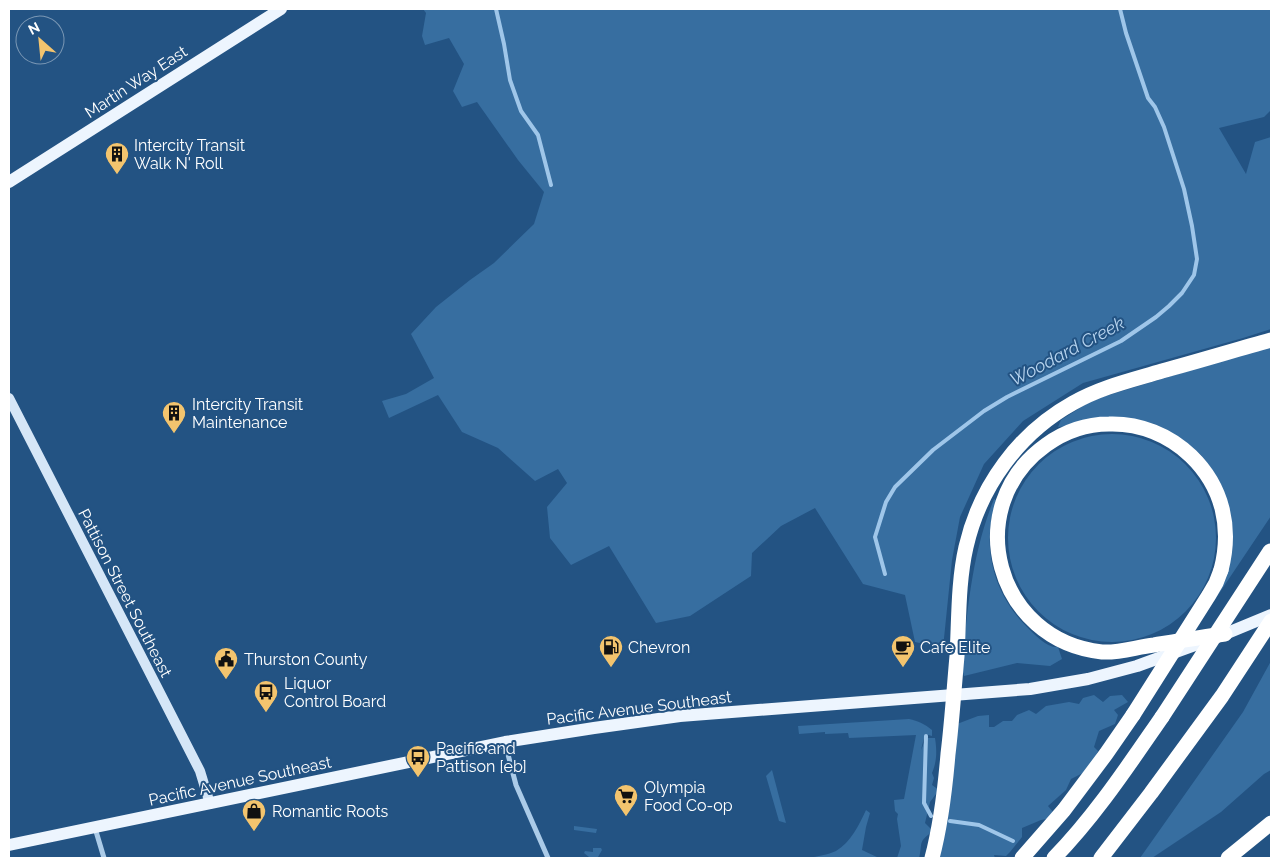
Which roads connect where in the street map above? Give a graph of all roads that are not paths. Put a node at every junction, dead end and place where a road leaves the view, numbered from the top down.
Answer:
1 (282, 9) edge
2 (9, 182) edge
3 (1271, 340) edge
4 (9, 398) edge
5 (1271, 550) edge
6 (1271, 615) edge
7 (1271, 620) edge
8 (1225, 634) junction
9 (954, 696) junction
10 (505, 742) junction
11 (210, 804) junction
12 (1271, 824) edge
13 (95, 827) junction
14 (9, 845) edge
15 (104, 858) edge
16 (548, 858) edge
17 (932, 858) edge
18 (1022, 858) edge
19 (1054, 858) edge
20 (1101, 858) edge
21 (1228, 858) edge

1 - 2 main road, Martin Way East
3 - 9 highway
4 - 11 street, Pattison Street Southeast
5 - 19 highway, bridge
6 - 8 main road, Pacific Avenue Southeast
7 - 20 highway
8 - 9 main road, Pacific Avenue Southeast
8 - 18 highway, bridge
9 - 10 main road, Pacific Avenue Southeast
9 - 17 highway
10 - 11 main road, Pacific Avenue Southeast
10 - 16 street
11 - 13 main road, Pacific Avenue Southeast
12 - 21 highway
13 - 14 main road, Pacific Avenue Southeast
13 - 15 street

